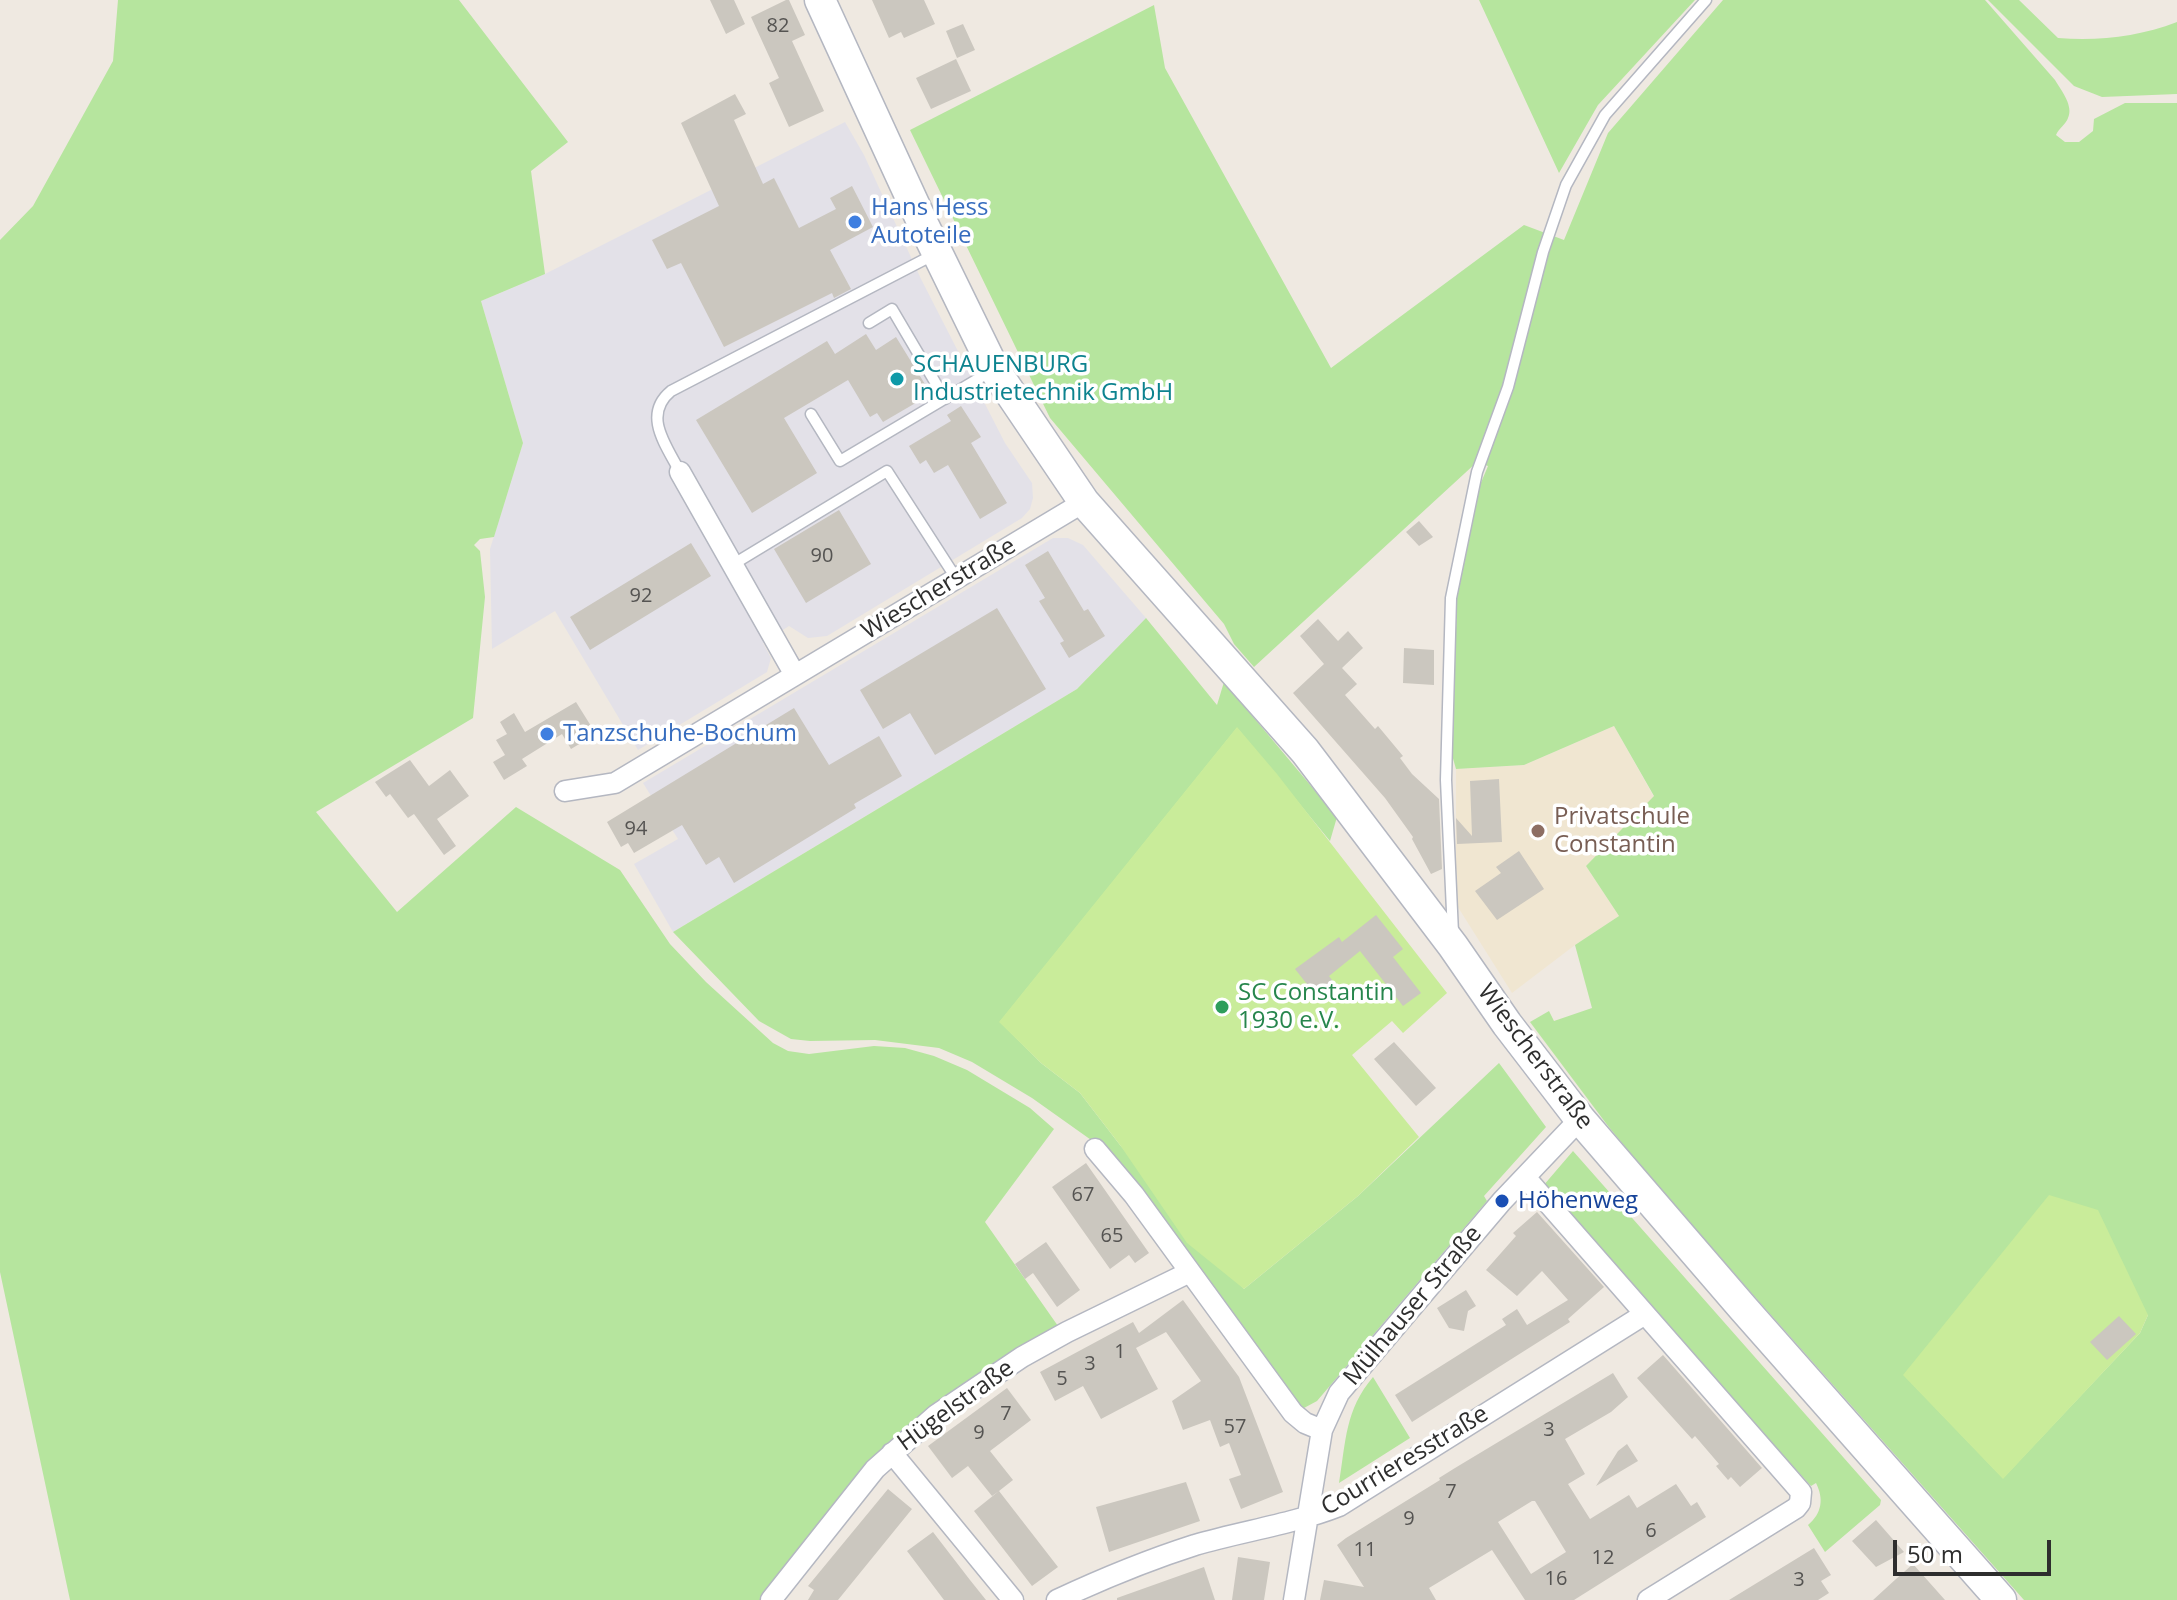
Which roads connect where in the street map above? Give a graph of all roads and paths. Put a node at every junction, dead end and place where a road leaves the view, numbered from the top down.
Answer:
1 (820, 0) edge
2 (1706, 0) edge
3 (937, 253) junction
4 (869, 323) dead end
5 (994, 369) junction
6 (945, 399) junction
7 (811, 414) dead end
8 (680, 472) joint
9 (1084, 502) junction
10 (732, 565) junction
11 (956, 578) junction
12 (795, 675) junction
13 (565, 791) dead end
14 (1453, 946) junction
15 (1580, 1119) junction
16 (1095, 1149) dead end
17 (1525, 1177) junction
18 (1190, 1272) junction
19 (1645, 1314) junction
20 (1322, 1430) junction
21 (892, 1453) junction
22 (1308, 1518) junction
23 (771, 1600) edge
24 (1013, 1600) edge
25 (1057, 1600) edge
26 (1294, 1600) edge
27 (1648, 1600) edge
28 (2001, 1600) edge

1 - 3 main road, Wiescherstraße
2 - 14 lane
3 - 5 main road, Wiescherstraße
3 - 8 lane
4 - 6 lane
5 - 6 lane
5 - 9 main road, Wiescherstraße
6 - 7 lane
8 - 10 street
9 - 11 street, Wiescherstraße
9 - 14 main road, Wiescherstraße
10 - 11 lane
10 - 12 street
11 - 12 street, Wiescherstraße
12 - 13 street, Wiescherstraße
14 - 15 main road, Wiescherstraße
15 - 17 street, Mülhauser Straße
15 - 28 main road, Wiescherstraße
16 - 18 street
17 - 19 street
17 - 20 street, Mülhauser Straße
18 - 20 street
18 - 21 street, Hügelstraße
19 - 22 street, Courrieresstraße
19 - 27 street
20 - 22 street, Mülhauser Straße
21 - 23 street, Hügelstraße
21 - 24 street
22 - 25 street, Courrieresstraße
22 - 26 street, Mülhauser Straße

